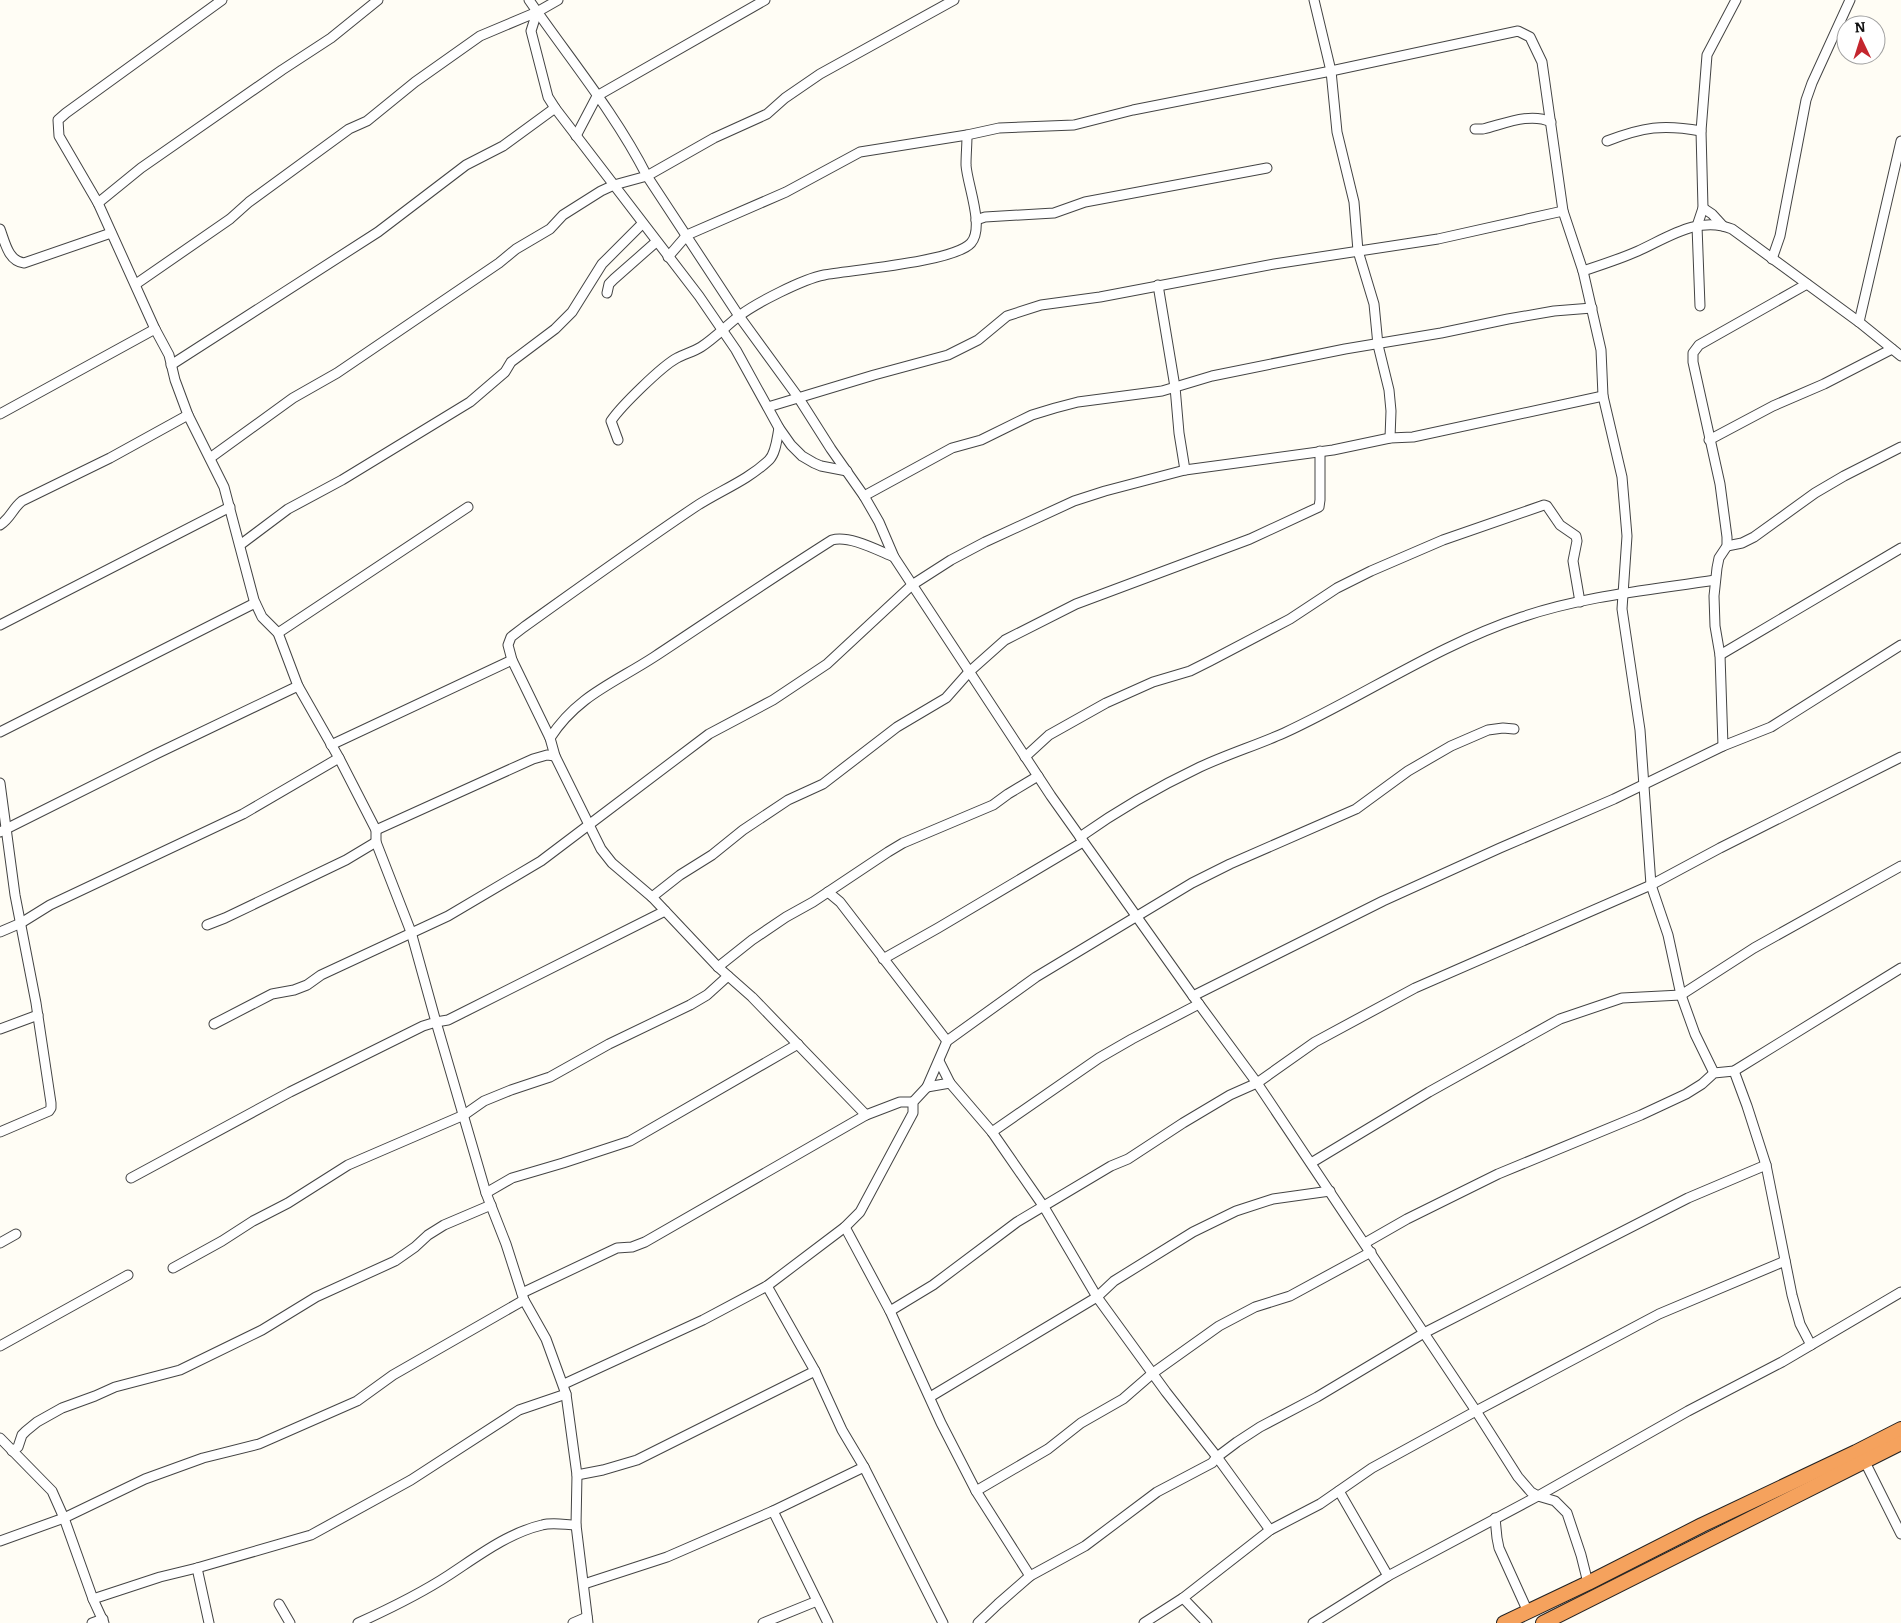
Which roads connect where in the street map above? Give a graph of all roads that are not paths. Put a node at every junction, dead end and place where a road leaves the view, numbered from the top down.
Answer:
1 (222, 0) edge
2 (378, 0) edge
3 (529, 0) edge
4 (558, 0) edge
5 (765, 0) edge
6 (954, 0) edge
7 (1314, 0) edge
8 (1736, 0) edge
9 (1850, 0) edge
10 (537, 12) junction
11 (1331, 72) junction
12 (597, 96) junction
13 (555, 108) junction
14 (1551, 122) junction
15 (1475, 129) dead end
16 (1701, 131) junction
17 (968, 135) junction
18 (576, 136) junction
19 (1607, 141) dead end
20 (1901, 141) edge
21 (1267, 168) dead end
22 (647, 176) junction
23 (614, 185) junction
24 (98, 203) junction
25 (1703, 208) junction
26 (1563, 211) junction
27 (976, 220) junction
28 (642, 224) junction
29 (1697, 226) junction
30 (1724, 226) junction
31 (0, 229) edge
32 (111, 233) junction
33 (687, 235) junction
34 (656, 242) junction
35 (1358, 251) junction
36 (668, 257) junction
37 (1772, 260) junction
38 (1583, 271) junction
39 (136, 284) junction
40 (1806, 284) junction
41 (1158, 285) junction
42 (608, 292) dead end
43 (1700, 306) dead end
44 (1592, 308) junction
45 (739, 316) junction
46 (1859, 322) junction
47 (155, 329) junction
48 (723, 331) junction
49 (1378, 344) junction
50 (1892, 349) junction
51 (1901, 356) edge
52 (171, 364) junction
53 (1175, 387) junction
54 (1603, 396) junction
55 (798, 397) junction
56 (768, 407) junction
57 (0, 414) edge
58 (188, 415) junction
59 (779, 428) junction
60 (1390, 438) junction
61 (618, 440) dead end
62 (1709, 440) junction
63 (1901, 447) edge
64 (1320, 451) junction
65 (210, 458) junction
66 (1185, 470) junction
67 (847, 471) junction
68 (864, 496) junction
69 (230, 507) junction
70 (468, 507) dead end
71 (0, 525) edge
72 (240, 545) junction
73 (1727, 546) junction
74 (1901, 548) edge
75 (894, 557) junction
76 (1715, 580) junction
77 (912, 585) junction
78 (1624, 593) junction
79 (1580, 602) junction
80 (255, 603) junction
81 (0, 625) edge
82 (278, 632) junction
83 (1901, 645) edge
84 (1720, 655) junction
85 (512, 660) junction
86 (969, 672) junction
87 (298, 686) junction
88 (1514, 730) dead end
89 (0, 732) edge
90 (550, 738) junction
91 (331, 745) junction
92 (1723, 746) junction
93 (555, 756) junction
94 (1025, 757) junction
95 (1901, 757) edge
96 (339, 758) junction
97 (1038, 776) junction
98 (0, 783) edge
99 (1645, 784) junction
100 (590, 825) junction
101 (376, 830) junction
102 (4, 831) edge
103 (1081, 839) junction
104 (376, 842) junction
105 (1901, 866) edge
106 (1651, 885) junction
107 (828, 892) junction
108 (652, 897) junction
109 (665, 911) junction
110 (1135, 916) junction
111 (21, 923) junction
112 (207, 925) dead end
113 (0, 932) edge
114 (410, 932) junction
115 (883, 959) junction
116 (718, 967) junction
117 (1901, 968) edge
118 (728, 976) junction
119 (1681, 995) junction
120 (1196, 1000) junction
121 (38, 1015) junction
122 (436, 1022) junction
123 (214, 1024) dead end
124 (0, 1029) edge
125 (947, 1041) junction
126 (798, 1044) junction
127 (939, 1061) junction
128 (1734, 1071) junction
129 (1714, 1073) junction
130 (950, 1083) junction
131 (1257, 1083) junction
132 (927, 1087) junction
133 (913, 1102) junction
134 (464, 1115) junction
135 (866, 1115) junction
136 (0, 1132) edge
137 (992, 1132) junction
138 (1311, 1163) junction
139 (1766, 1165) junction
140 (131, 1178) dead end
141 (1330, 1191) junction
142 (486, 1193) junction
143 (490, 1205) junction
144 (1044, 1207) junction
145 (845, 1227) junction
146 (16, 1234) dead end
147 (0, 1243) edge
148 (1365, 1243) junction
149 (1371, 1252) junction
150 (1785, 1261) junction
151 (172, 1268) dead end
152 (128, 1275) dead end
153 (767, 1286) junction
154 (1901, 1292) edge
155 (523, 1296) junction
156 (1097, 1297) junction
157 (890, 1310) junction
158 (1424, 1333) junction
159 (1811, 1345) junction
160 (0, 1346) edge
161 (815, 1371) junction
162 (1153, 1373) junction
163 (564, 1384) junction
164 (566, 1394) junction
165 (930, 1397) junction
166 (1476, 1411) junction
167 (1901, 1429) edge
168 (0, 1438) edge
169 (1901, 1443) edge
170 (12, 1451) junction
171 (1217, 1457) junction
172 (1865, 1462) junction
173 (864, 1467) junction
174 (577, 1475) junction
175 (976, 1491) junction
176 (1340, 1491) junction
177 (1538, 1496) junction
178 (774, 1511) junction
179 (64, 1518) junction
180 (1495, 1518) junction
181 (576, 1525) junction
182 (1270, 1530) junction
183 (1901, 1534) edge
184 (0, 1541) edge
185 (197, 1568) junction
186 (1030, 1576) junction
187 (1388, 1576) junction
188 (1588, 1583) junction
189 (584, 1584) junction
190 (1182, 1598) junction
191 (93, 1599) junction
192 (817, 1601) junction
193 (279, 1604) dead end
194 (1517, 1619) edge
195 (1561, 1619) edge
196 (588, 1620) edge
197 (103, 1621) edge
198 (92, 1623) edge
199 (209, 1623) edge
200 (290, 1623) edge
201 (358, 1623) edge
202 (573, 1623) edge
203 (763, 1623) edge
204 (828, 1623) edge
205 (943, 1623) edge
206 (978, 1623) edge
207 (1144, 1623) edge
208 (1207, 1623) edge
209 (1313, 1623) edge
210 (1543, 1623) edge

1 - 24 street
2 - 24 street
3 - 10 street
4 - 10 street
5 - 12 street
6 - 22 street
7 - 11 street
8 - 16 street
9 - 37 street
10 - 12 street
10 - 13 street
10 - 39 street
11 - 14 street
11 - 17 street
11 - 35 street
12 - 18 street
12 - 22 street
13 - 18 street
13 - 52 street
14 - 15 street
14 - 26 street
16 - 19 street
16 - 25 street
17 - 27 street
17 - 33 street
18 - 23 street
20 - 46 street
21 - 27 street
22 - 23 street
22 - 33 street
23 - 28 street
23 - 65 street
24 - 32 street
25 - 29 street
25 - 30 street
26 - 35 street
26 - 38 street
27 - 45 street
28 - 34 street
28 - 72 street
29 - 30 street
29 - 38 street
29 - 43 street
30 - 37 street
31 - 32 street
32 - 39 street
33 - 36 street
33 - 45 street
34 - 36 street
34 - 42 street
35 - 41 street
35 - 49 street
36 - 48 street
37 - 40 street
38 - 44 street
39 - 47 street
40 - 46 street
40 - 62 street
41 - 53 street
41 - 55 street
44 - 49 street
44 - 54 street
45 - 48 street
45 - 55 street
46 - 50 street
47 - 52 street
47 - 57 street
48 - 56 street
48 - 61 street
49 - 53 street
49 - 60 street
50 - 51 street
50 - 62 street
52 - 58 street
53 - 66 street
53 - 68 street
54 - 60 street
54 - 78 street
55 - 56 street
55 - 67 street
56 - 59 street
58 - 65 street
58 - 71 street
59 - 67 street
59 - 85 street
60 - 64 street
62 - 73 street
63 - 73 street
64 - 66 street
64 - 86 street
65 - 69 street
66 - 77 street
67 - 68 street
68 - 75 street
69 - 72 street
69 - 81 street
70 - 82 street
72 - 80 street
73 - 76 street
74 - 84 street
75 - 77 street
75 - 90 street
76 - 78 street
76 - 84 street
77 - 86 street
77 - 100 street
78 - 79 street
78 - 99 street
79 - 94 street
79 - 103 street
80 - 82 street
80 - 89 street
82 - 87 street
83 - 92 street
84 - 92 street
85 - 90 street
85 - 91 street
86 - 94 street
86 - 108 street
87 - 91 street
87 - 102 street
88 - 110 street
90 - 93 street
91 - 96 street
92 - 99 street
93 - 100 street
93 - 101 street
94 - 97 street
95 - 106 street
96 - 101 street
96 - 111 street
97 - 103 street
97 - 107 street
98 - 102 street
99 - 106 street
99 - 120 street
100 - 108 street
100 - 114 street
101 - 104 street
102 - 111 street
103 - 110 street
103 - 115 street
104 - 112 street
104 - 114 street
105 - 119 street
106 - 119 street
106 - 131 street
107 - 115 street
107 - 116 street
108 - 109 street
109 - 116 street
109 - 122 street
110 - 120 street
110 - 125 street
111 - 113 street
111 - 121 street
114 - 122 street
114 - 123 street
115 - 125 street
116 - 118 street
117 - 128 street
118 - 126 street
118 - 134 street
119 - 129 street
119 - 138 street
120 - 131 street
120 - 137 street
121 - 124 street
121 - 136 street
122 - 134 street
122 - 140 street
125 - 127 street
126 - 135 street
126 - 142 street
127 - 130 street
127 - 132 street
128 - 129 street
128 - 139 street
129 - 148 street
130 - 132 street
130 - 137 street
131 - 138 street
131 - 144 street
132 - 133 street
133 - 135 street
133 - 145 street
134 - 142 street
134 - 151 street
135 - 155 street
137 - 144 street
138 - 141 street
139 - 150 street
139 - 158 street
141 - 148 street
141 - 156 street
142 - 143 street
143 - 155 street
143 - 170 street
144 - 156 street
144 - 157 street
145 - 153 street
145 - 157 street
146 - 147 street
148 - 149 street
149 - 158 street
149 - 162 street
150 - 159 street
150 - 166 street
152 - 160 street
153 - 161 street
153 - 163 street
154 - 159 street
155 - 163 street
155 - 179 street
156 - 162 street
156 - 165 street
157 - 165 street
158 - 166 street
158 - 171 street
159 - 177 street
161 - 173 street
161 - 174 street
162 - 171 street
162 - 175 street
163 - 164 street
164 - 174 street
164 - 185 street
165 - 175 street
166 - 176 street
166 - 177 street
167 - 188 highway
168 - 170 street
169 - 172 highway
170 - 179 street
171 - 182 street
171 - 186 street
172 - 183 street
172 - 195 highway
173 - 178 street
173 - 205 street
174 - 181 street
175 - 186 street
176 - 182 street
176 - 187 street
177 - 180 street
177 - 188 street
178 - 189 street
178 - 192 street
179 - 184 street
179 - 191 street
180 - 187 street
180 - 194 street
181 - 189 street
181 - 201 street
182 - 190 street
185 - 191 street
185 - 199 street
186 - 206 street
187 - 209 street
188 - 194 highway
189 - 196 street
190 - 207 street
190 - 208 street
191 - 197 street
192 - 203 street
192 - 204 street
193 - 200 street
195 - 210 highway
196 - 202 street
197 - 198 street

